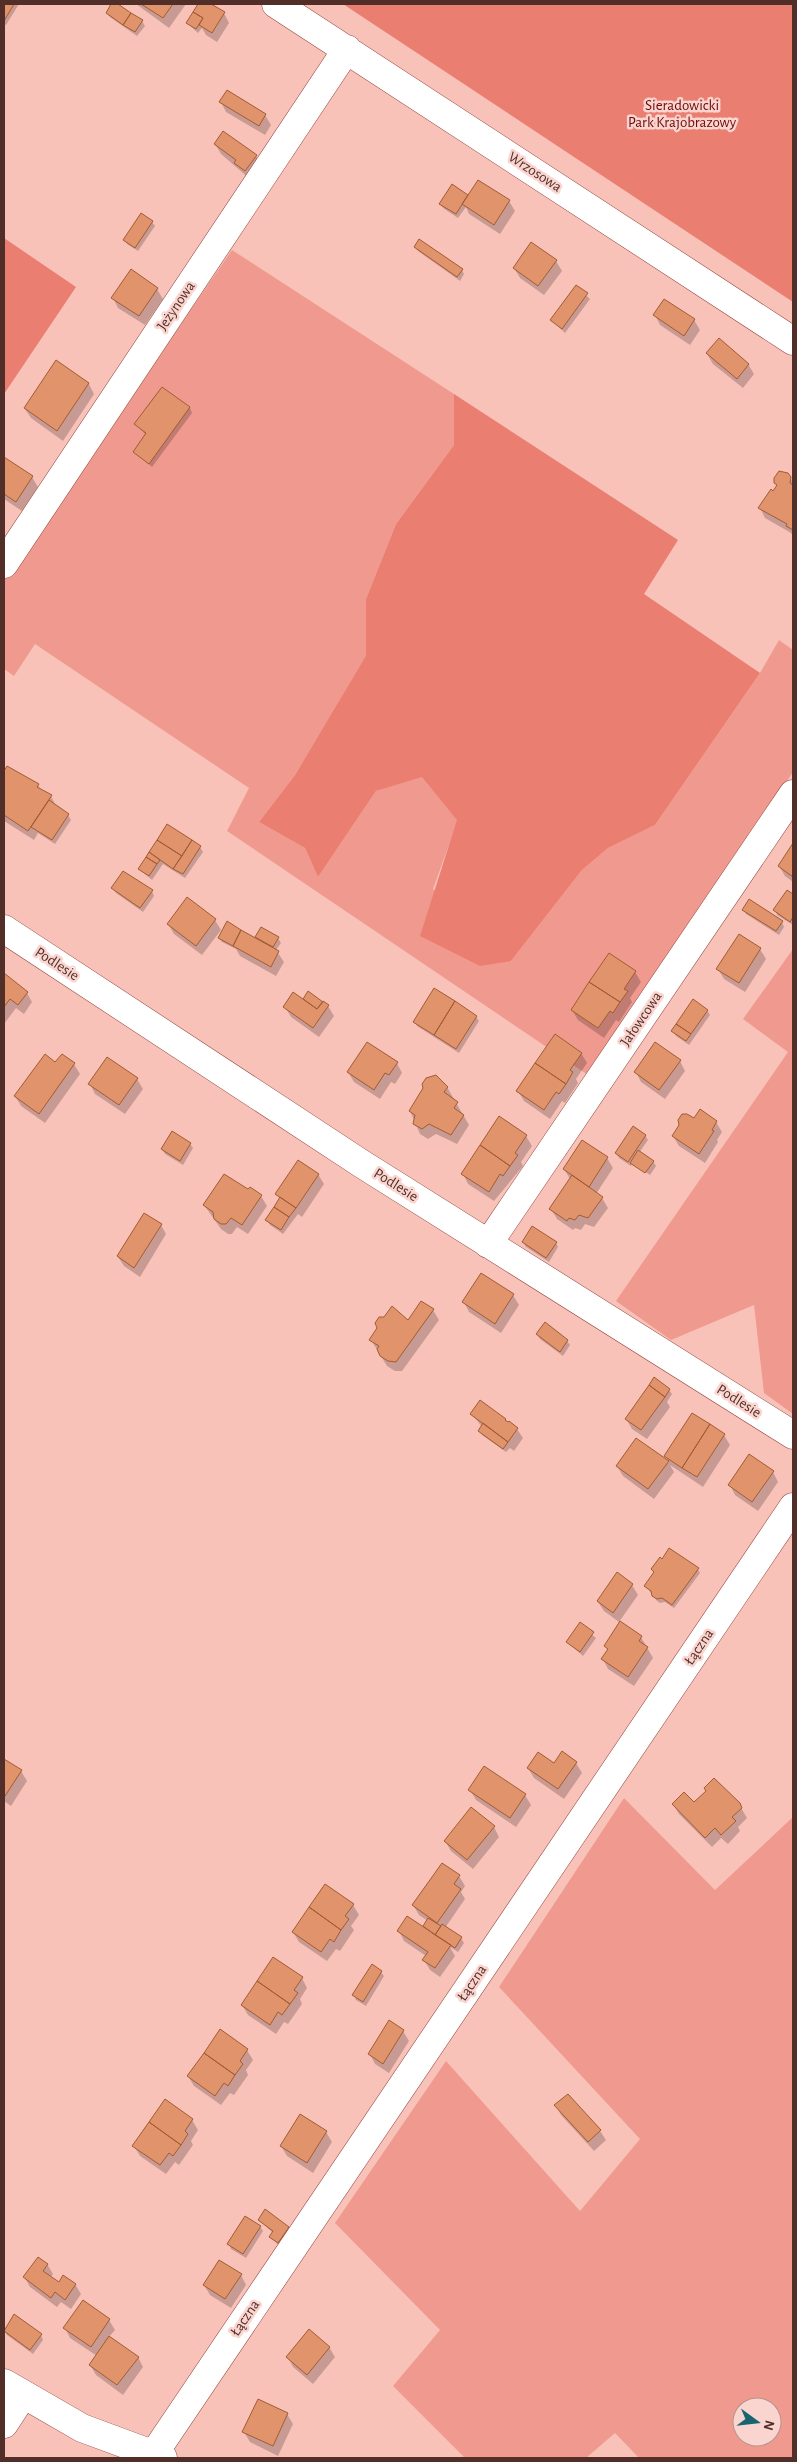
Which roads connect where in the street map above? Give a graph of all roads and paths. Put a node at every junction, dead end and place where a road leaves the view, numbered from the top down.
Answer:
1 (276, 4) edge
2 (347, 49) junction
3 (793, 341) edge
4 (4, 564) edge
5 (793, 794) edge
6 (4, 929) edge
7 (488, 1244) junction
8 (793, 1435) edge
9 (793, 1507) edge
10 (14, 2389) edge
11 (4, 2424) edge
12 (155, 2457) edge

1 - 2 street, Wrzosowa
2 - 3 street, Wrzosowa
2 - 4 street, Jeżynowa
5 - 7 street, Jałowcowa
6 - 7 street, Podlesie
7 - 8 street, Podlesie
9 - 12 street, Łączna
10 - 11 street
10 - 12 street

